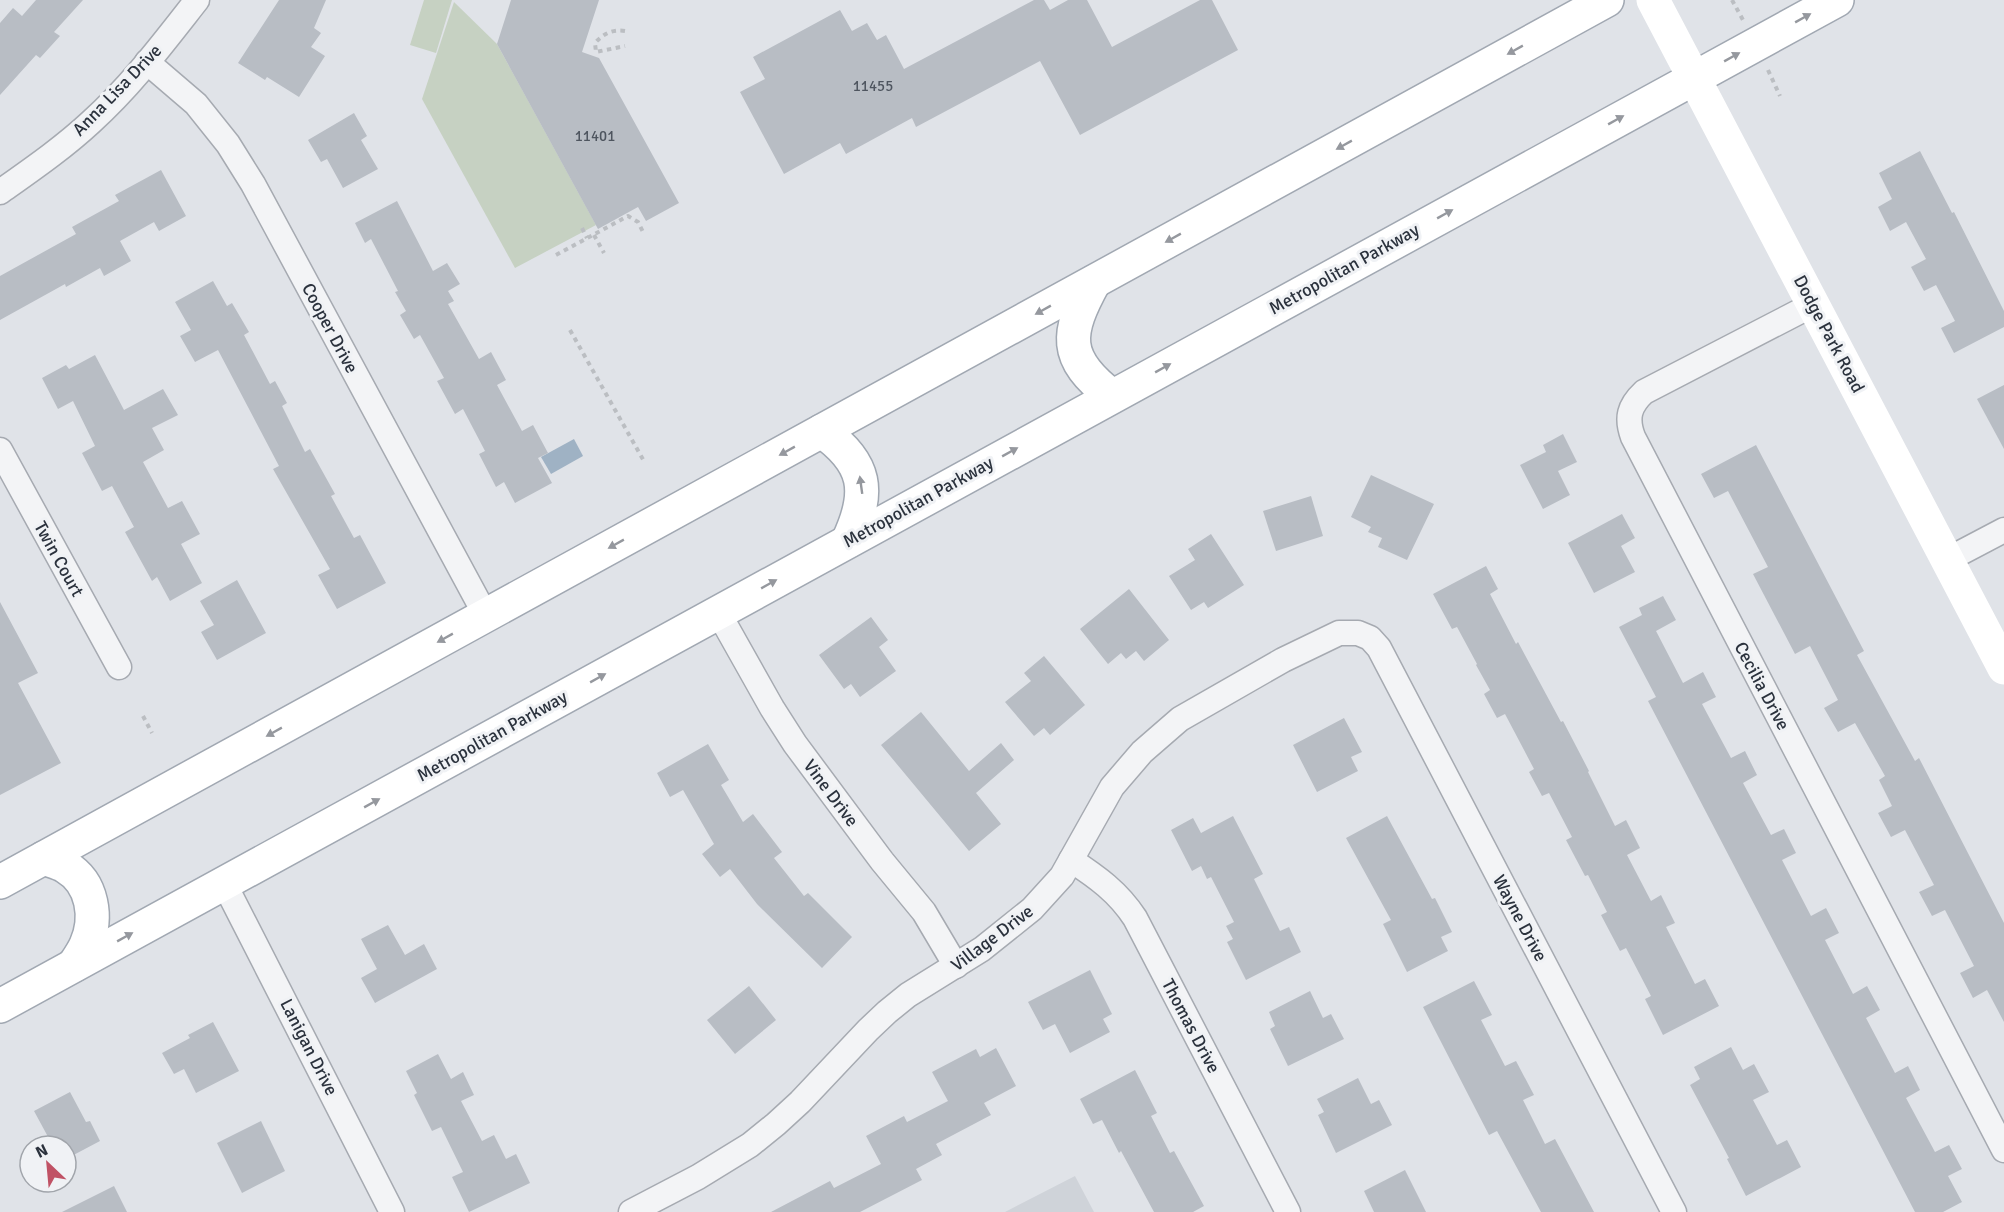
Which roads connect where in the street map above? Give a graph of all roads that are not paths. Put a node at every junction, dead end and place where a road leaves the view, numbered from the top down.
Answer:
1 (197, 0) edge
2 (1607, 0) edge
3 (1653, 0) edge
4 (1837, 0) edge
5 (147, 62) junction
6 (1694, 78) junction
7 (0, 192) edge
8 (1094, 282) junction
9 (1814, 304) junction
10 (1112, 396) junction
11 (822, 431) junction
12 (0, 450) edge
13 (2004, 530) edge
14 (848, 541) junction
15 (1947, 560) junction
16 (718, 612) junction
17 (486, 616) junction
18 (1358, 633) joint
19 (119, 667) dead end
20 (2004, 668) edge
21 (44, 858) junction
22 (1071, 860) junction
23 (0, 882) edge
24 (225, 883) junction
25 (74, 965) junction
26 (956, 966) junction
27 (0, 1006) edge
28 (2004, 1150) edge
29 (392, 1212) edge
30 (632, 1212) edge
31 (1288, 1212) edge
32 (1674, 1212) edge

1 - 5 street, Anna Lisa Drive
2 -> 8 main road
3 - 6 main road, Dodge Park Road
6 -> 4 main road, Metropolitan Parkway
5 - 7 street, Anna Lisa Drive
5 - 17 street, Cooper Drive
6 - 9 main road, Dodge Park Road
10 -> 6 main road, Metropolitan Parkway
8 - 10 main road
8 -> 11 main road
9 - 15 main road, Dodge Park Road
9 - 28 street, Cecilia Drive
14 -> 10 main road, Metropolitan Parkway
14 -> 11 main road
11 -> 17 main road
12 - 19 street, Twin Court
13 - 15 street
16 -> 14 main road, Metropolitan Parkway
15 - 20 main road, Dodge Park Road
24 -> 16 main road, Metropolitan Parkway
16 - 26 street, Vine Drive
17 -> 21 main road
18 - 22 street, Village Drive
18 - 32 street, Wayne Drive
21 - 23 main road
21 - 25 main road
22 - 26 street, Village Drive
22 - 31 street, Thomas Drive
25 -> 24 main road, Metropolitan Parkway
24 - 29 street, Lanigan Drive
25 - 27 main road, Metropolitan Parkway
26 - 30 street, Village Drive

